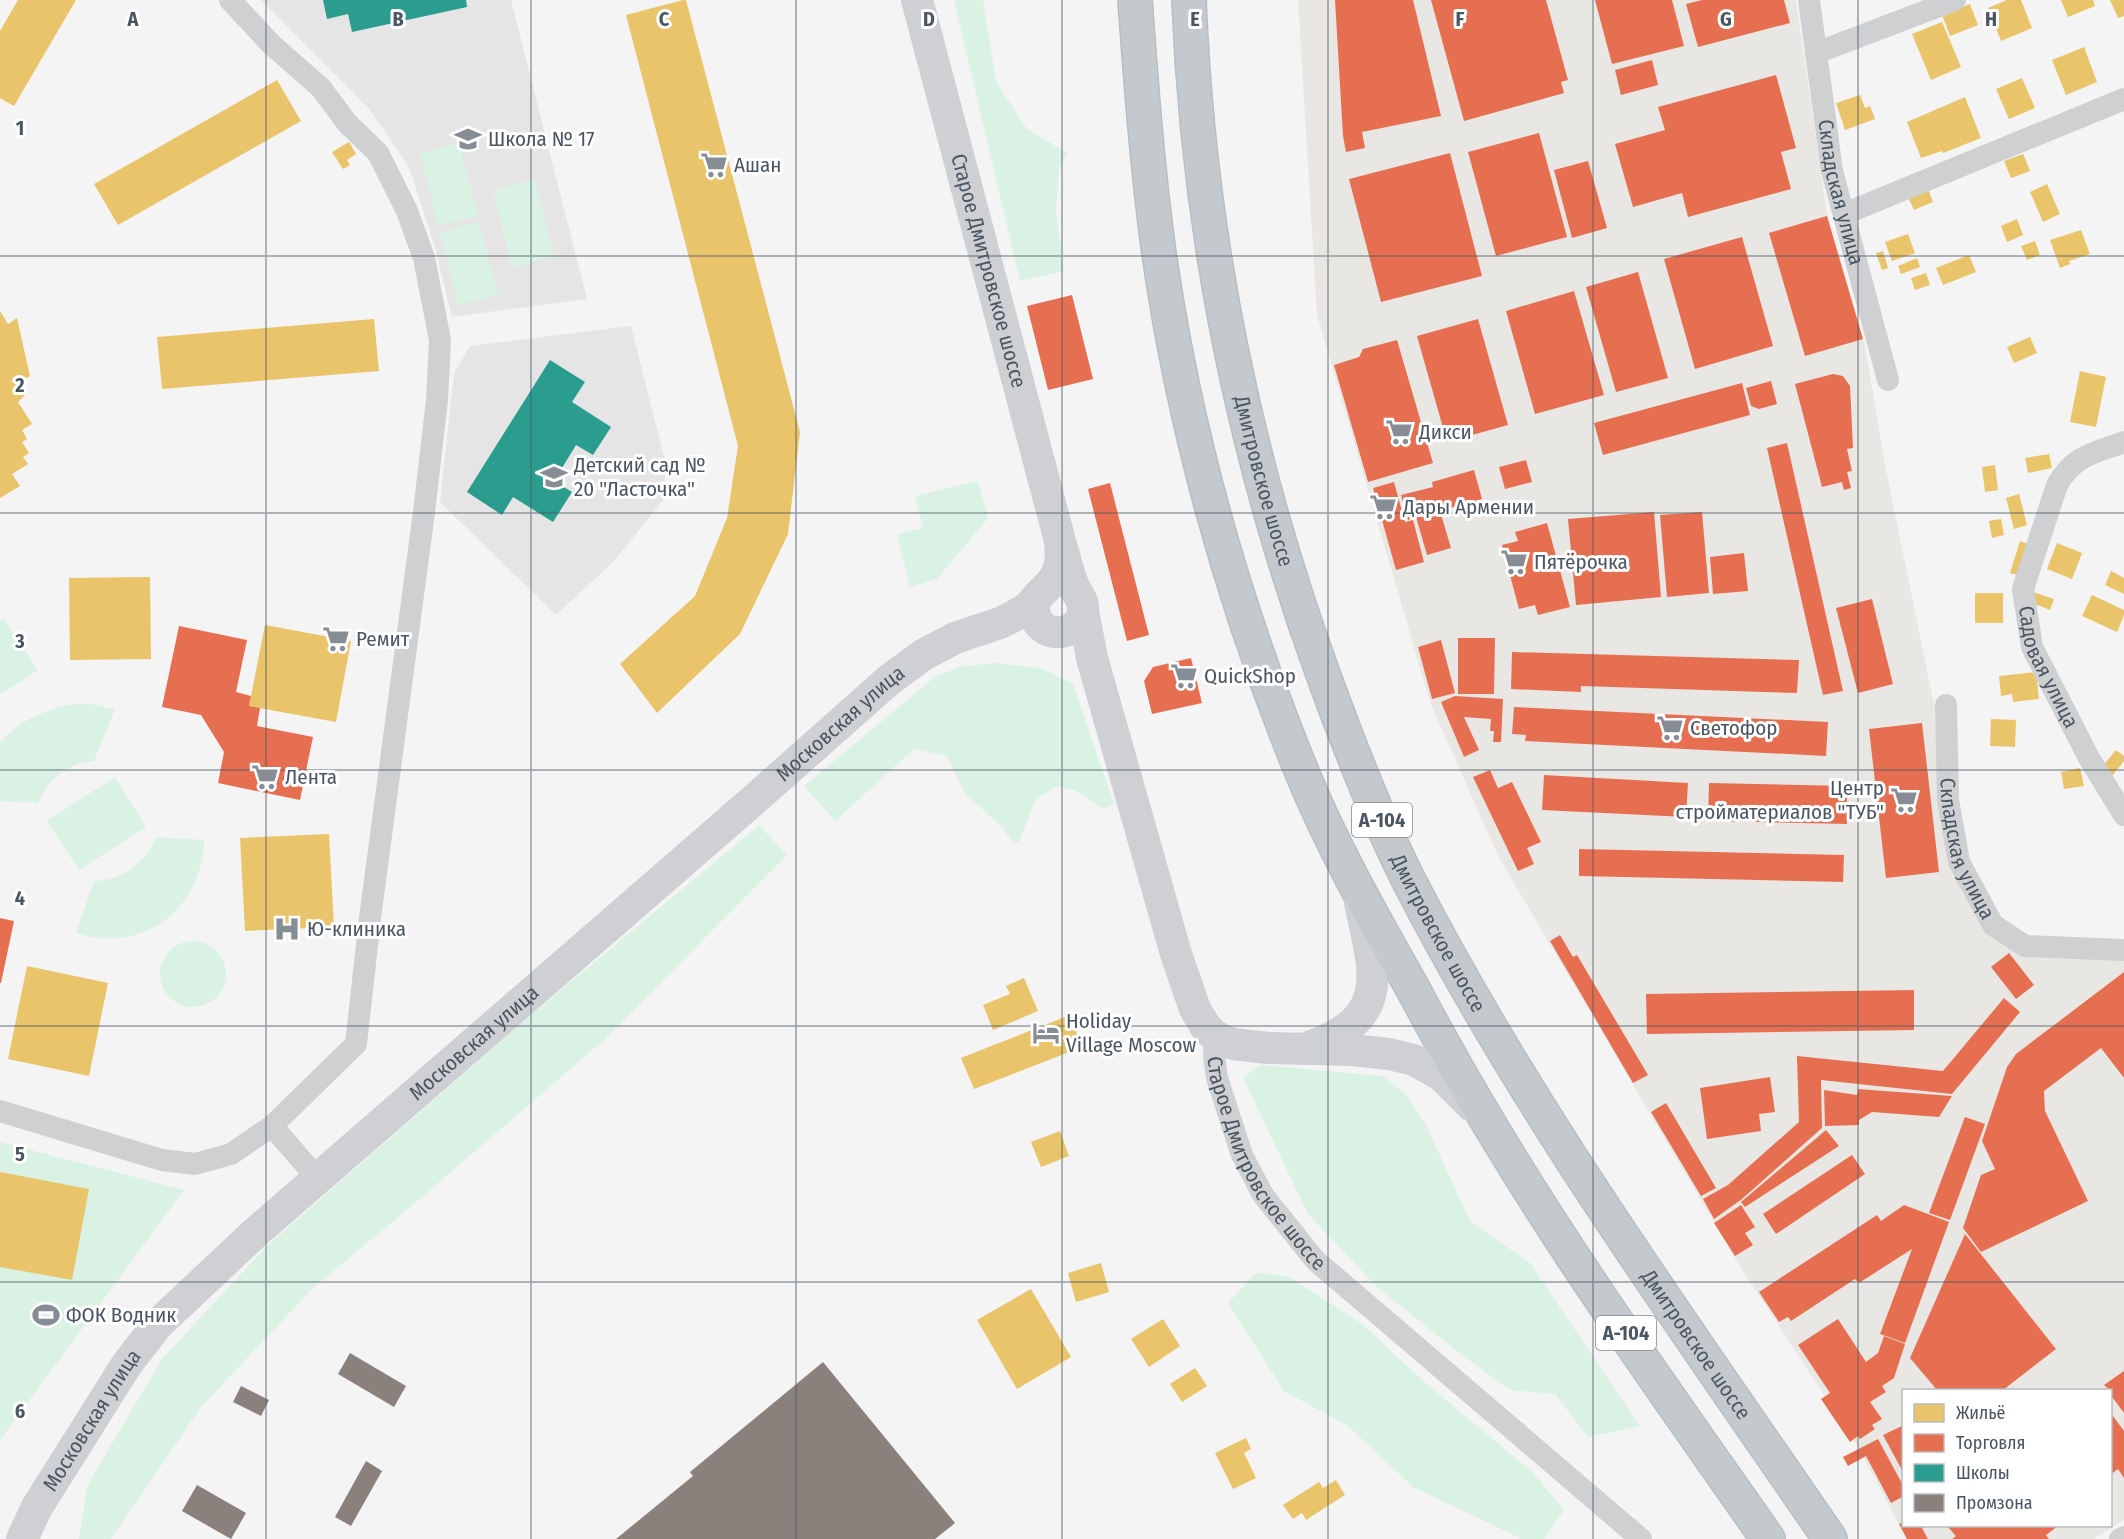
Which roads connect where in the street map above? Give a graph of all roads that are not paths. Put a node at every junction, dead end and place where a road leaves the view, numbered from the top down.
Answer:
1 (230, 0) edge
2 (917, 0) edge
3 (1135, 0) edge
4 (1188, 0) edge
5 (1809, 0) edge
6 (1955, 0) edge
7 (1816, 53) junction
8 (2124, 99) edge
9 (1844, 214) junction
10 (1888, 380) dead end
11 (2124, 442) edge
12 (1059, 608) junction
13 (1946, 705) dead end
14 (2124, 815) edge
15 (1358, 892) junction
16 (2124, 950) edge
17 (1215, 1036) junction
18 (1303, 1049) junction
19 (0, 1111) edge
20 (1489, 1124) junction
21 (272, 1126) junction
22 (318, 1179) junction
23 (22, 1539) edge
24 (1641, 1539) edge
25 (1768, 1539) edge
26 (1830, 1539) edge

1 - 21 street
2 - 12 main road, Старое Дмитровское шоссе
3 - 15 highway, А-104
4 - 26 highway, Дмитровское шоссе / А-104
5 - 7 street, Складская улица
6 - 7 street
7 - 9 street, Складская улица
8 - 9 street
9 - 10 street, Складская улица
11 - 14 street, Садовая улица
12 - 17 main road, Старое Дмитровское шоссе
12 - 22 main road, Московская улица
13 - 16 street, Складская улица
15 - 18 main road, А-104
15 - 20 highway, А-104
17 - 18 main road, А-104
17 - 24 street, Старое Дмитровское шоссе
18 - 20 main road, А-104
19 - 21 street
20 - 25 highway, А-104
21 - 22 street
22 - 23 main road, Московская улица

